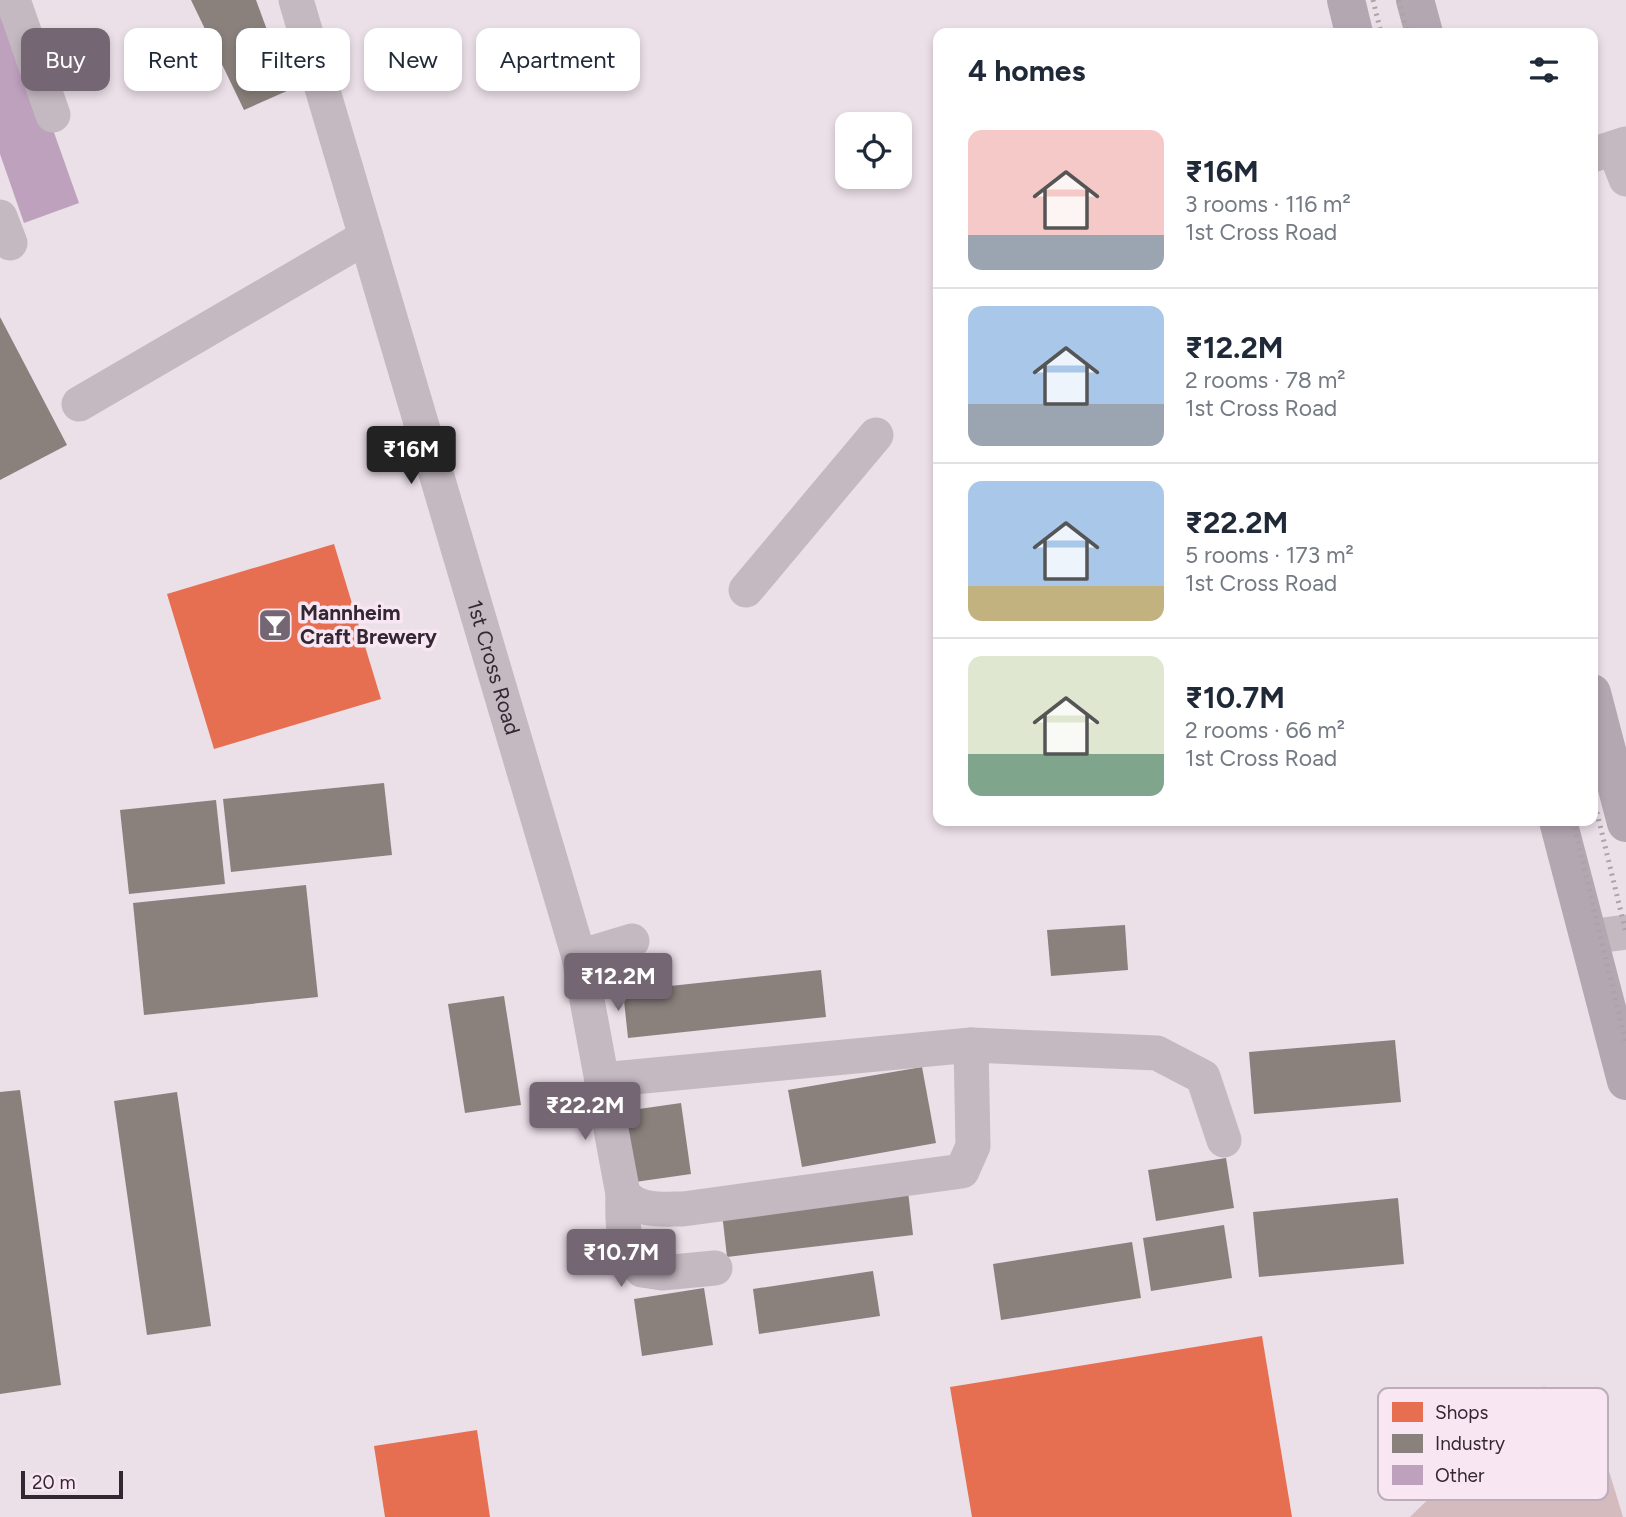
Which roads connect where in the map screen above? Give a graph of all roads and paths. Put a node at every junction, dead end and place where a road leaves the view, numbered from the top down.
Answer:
1 (13, 0) edge
2 (296, 0) edge
3 (1346, 0) edge
4 (1415, 0) edge
5 (1353, 28) edge
6 (1423, 28) edge
7 (53, 116) dead end
8 (366, 236) junction
9 (79, 404) dead end
10 (876, 435) dead end
11 (746, 590) dead end
12 (1598, 706) edge
13 (1615, 741) edge
14 (1626, 823) edge
15 (1559, 826) edge
16 (1626, 932) edge
17 (1589, 937) junction
18 (632, 941) dead end
19 (579, 957) junction
20 (971, 1045) junction
21 (602, 1080) junction
22 (1626, 1081) edge
23 (1224, 1140) dead end
24 (623, 1194) junction
25 (715, 1268) dead end

1 - 7 street
2 - 8 street, 1st Cross Road
3 - 5 main road
4 - 6 main road
8 - 9 street
8 - 19 street, 1st Cross Road
10 - 11 street
12 - 13 main road
13 - 14 main road
15 - 17 main road
16 - 17 street
17 - 22 main road
18 - 19 street
19 - 21 street, 1st Cross Road
20 - 21 street
20 - 23 street
20 - 24 street
21 - 24 street, 1st Cross Road
24 - 25 street, 1st Cross Road

